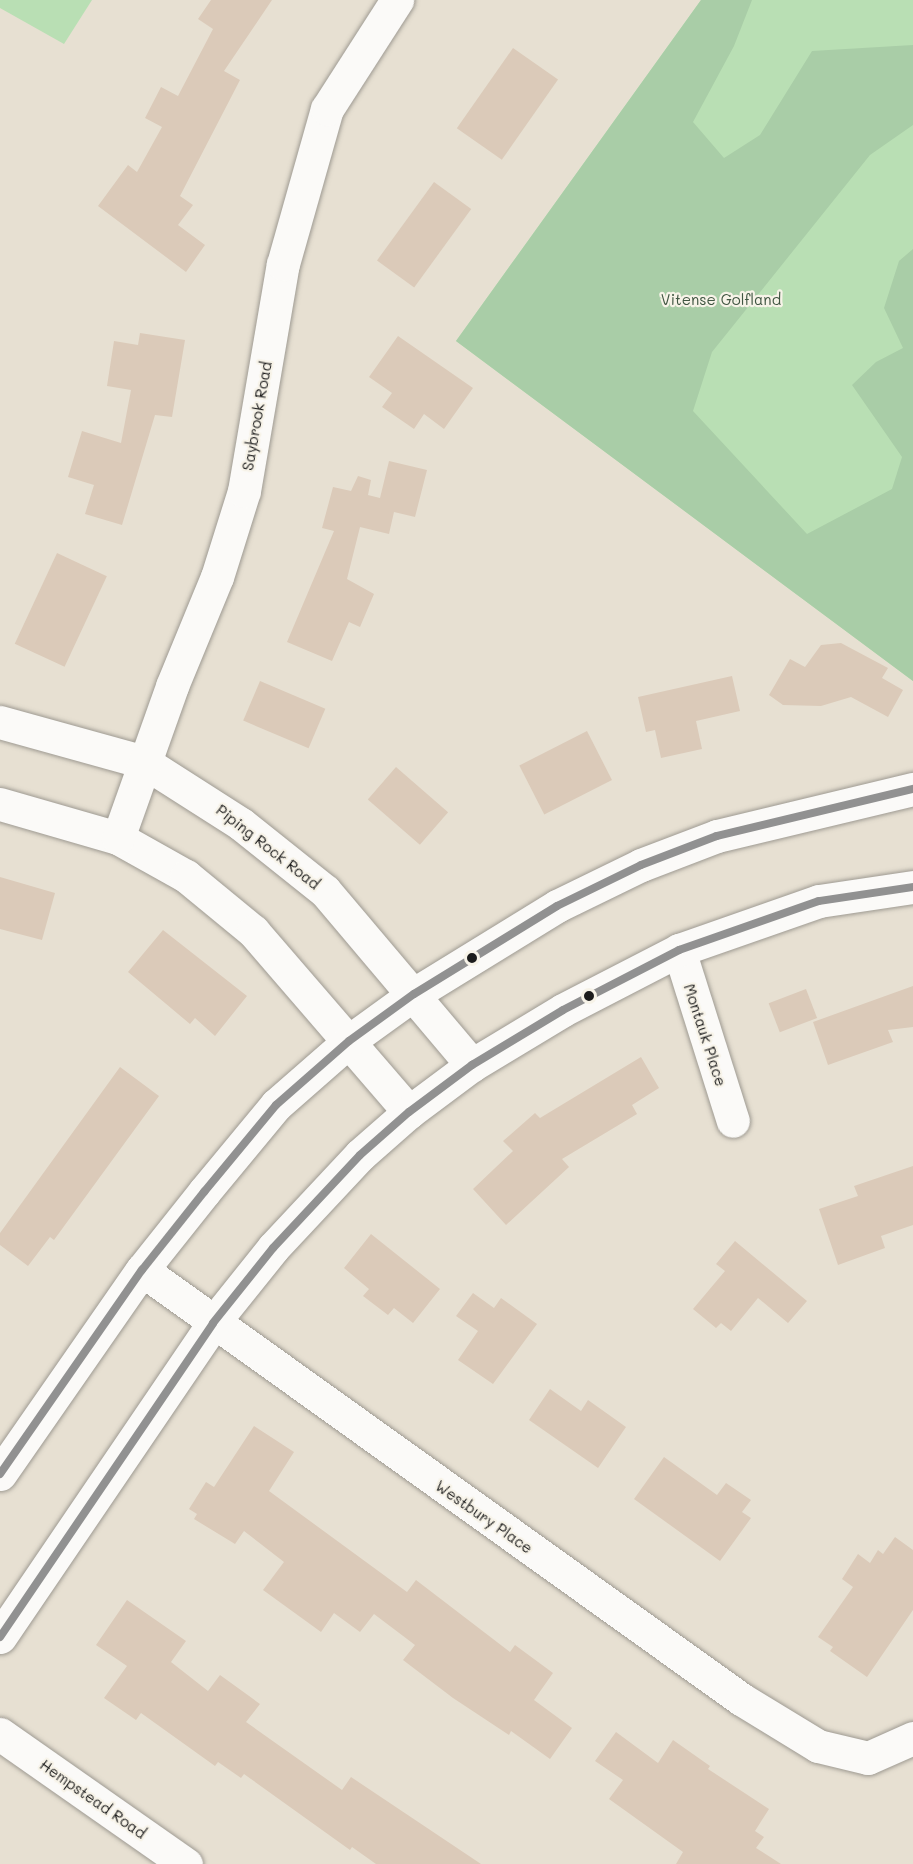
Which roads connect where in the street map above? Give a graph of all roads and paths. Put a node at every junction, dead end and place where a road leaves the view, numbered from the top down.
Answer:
1 (397, 0) edge
2 (0, 722) edge
3 (144, 762) junction
4 (913, 789) edge
5 (0, 804) edge
6 (118, 838) junction
7 (913, 887) edge
8 (679, 950) junction
9 (414, 994) junction
10 (350, 1041) junction
11 (472, 1065) junction
12 (409, 1112) junction
13 (733, 1121) dead end
14 (142, 1270) junction
15 (213, 1323) junction
16 (0, 1474) edge
17 (0, 1637) edge
18 (0, 1734) edge
19 (913, 1737) edge
20 (186, 1864) edge

1 - 3 street, Saybrook Road
2 - 3 street, Piping Rock Road
3 - 6 street, Saybrook Road
3 - 9 street, Piping Rock Road
4 - 9 street
5 - 6 street
6 - 10 street
7 - 8 street
8 - 11 street
8 - 13 street, Montauk Place
9 - 10 street
9 - 11 street, Piping Rock Road
10 - 12 street
10 - 14 street
11 - 12 street
12 - 15 street
14 - 15 street, Westbury Place
14 - 16 street
15 - 17 street
15 - 19 street, Westbury Place
18 - 20 street, Hempstead Road

